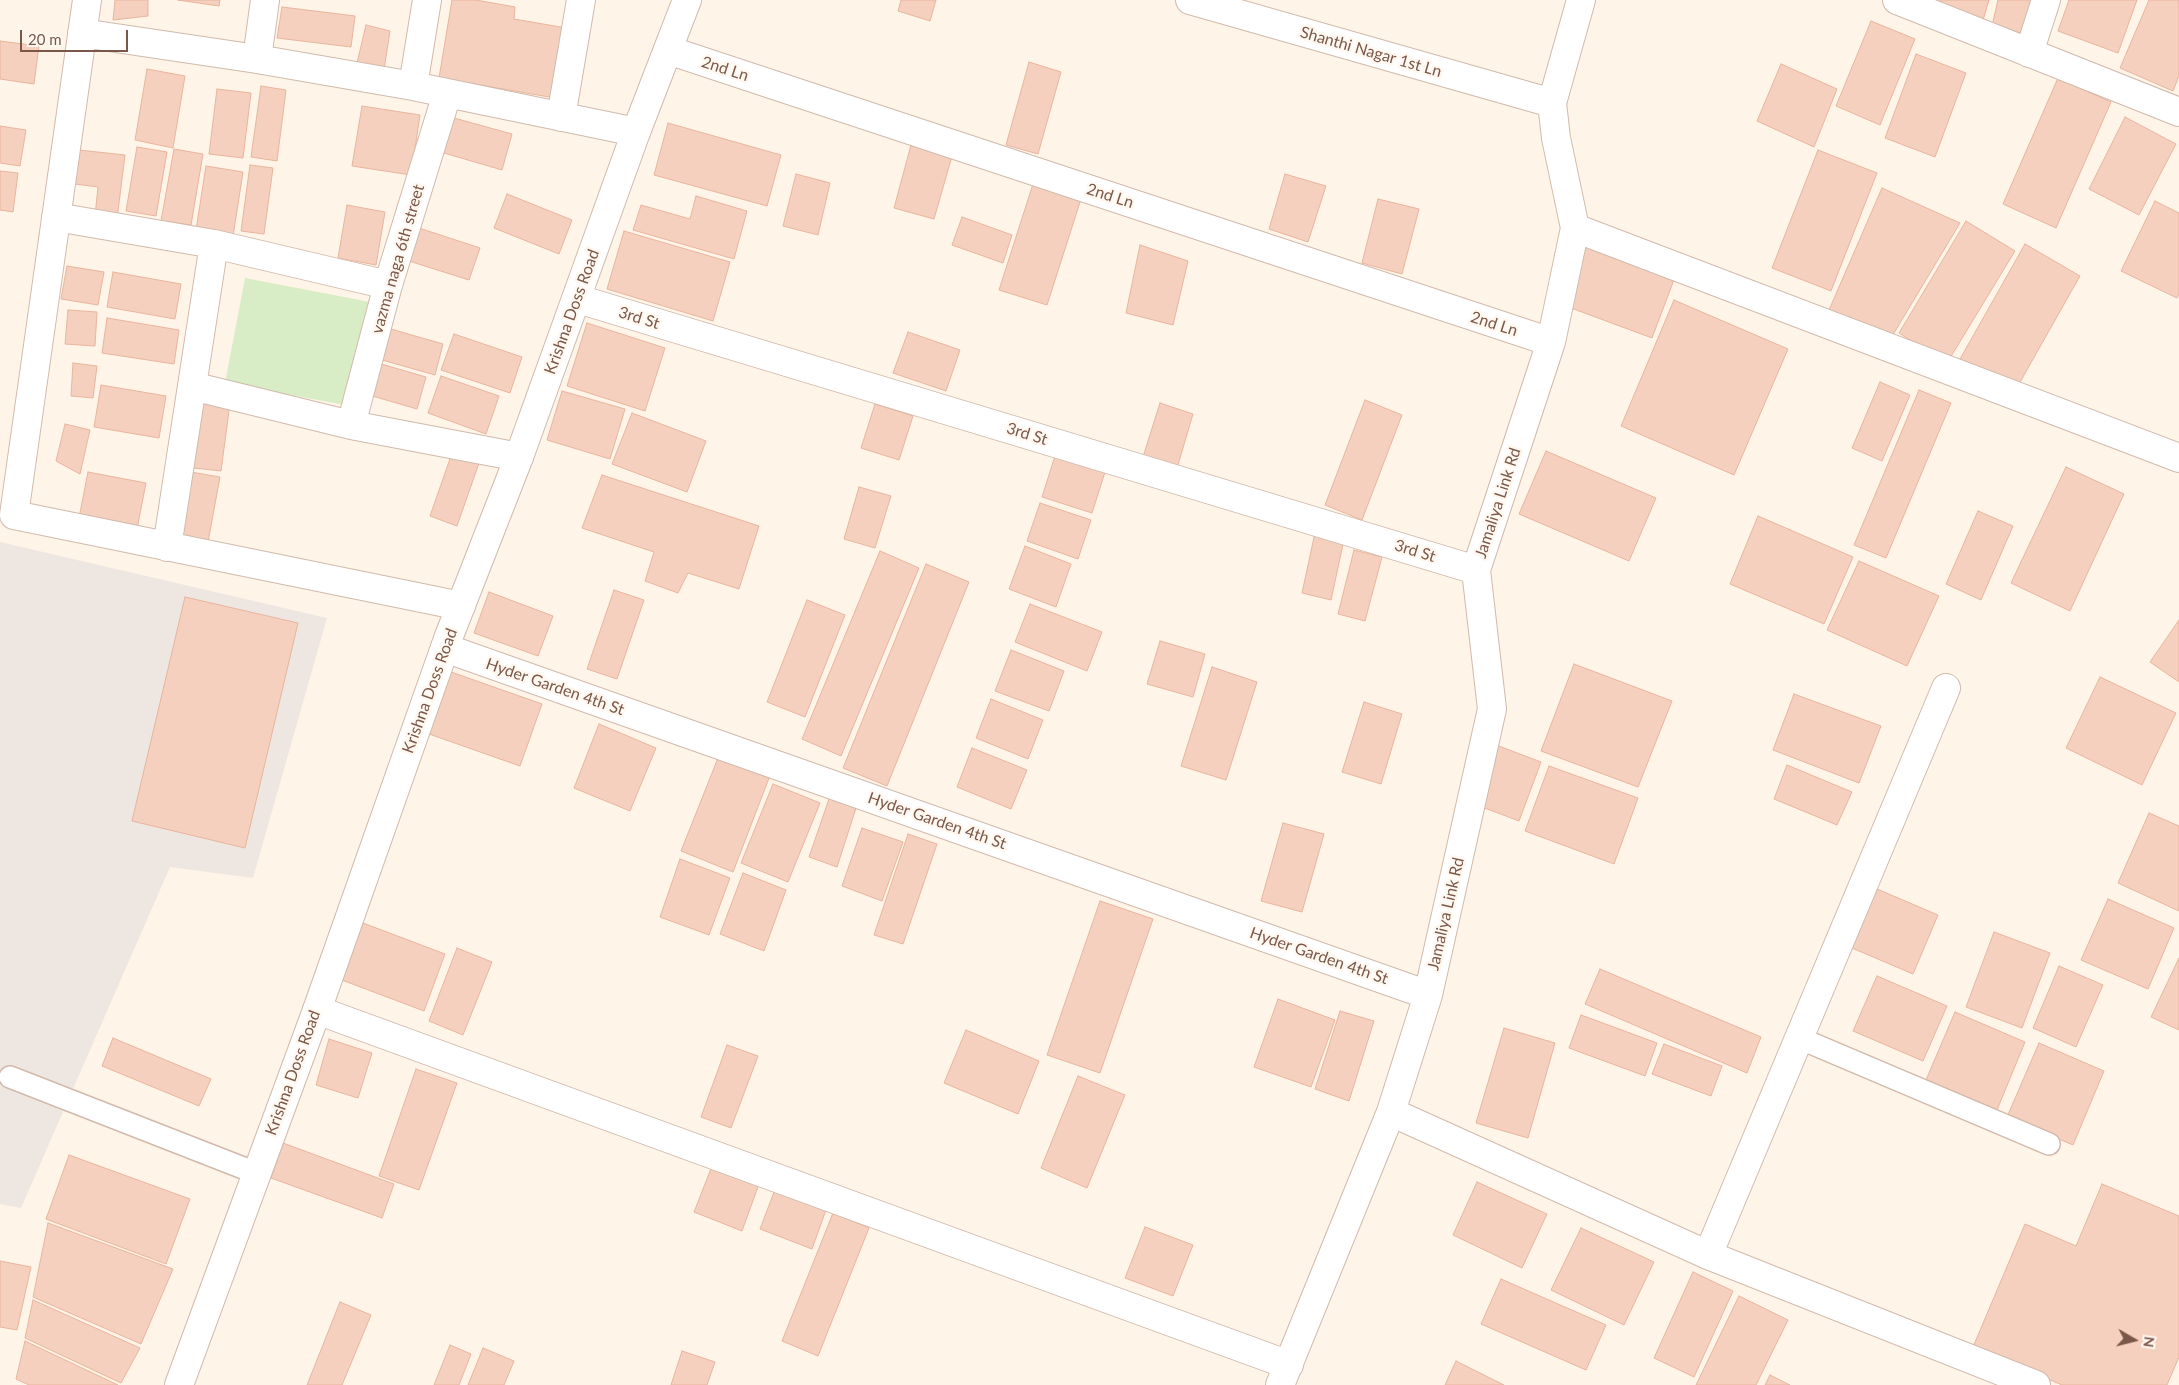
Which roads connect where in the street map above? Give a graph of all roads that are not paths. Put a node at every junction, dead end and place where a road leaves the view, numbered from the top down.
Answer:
1 (87, 0) edge
2 (265, 0) edge
3 (427, 0) edge
4 (581, 0) edge
5 (687, 0) edge
6 (1190, 0) edge
7 (1581, 0) edge
8 (1897, 0) edge
9 (2046, 0) edge
10 (82, 34) junction
11 (668, 50) junction
12 (2029, 53) junction
13 (257, 59) junction
14 (413, 86) junction
15 (447, 94) junction
16 (1552, 104) junction
17 (2179, 112) edge
18 (560, 117) junction
19 (636, 132) junction
20 (56, 217) junction
21 (1575, 228) junction
22 (214, 244) junction
23 (388, 285) junction
24 (578, 299) junction
25 (1551, 342) junction
26 (192, 386) junction
27 (351, 425) junction
28 (519, 457) junction
29 (2179, 458) edge
30 (167, 546) junction
31 (1476, 570) junction
32 (461, 606) junction
33 (445, 648) junction
34 (1946, 688) dead end
35 (1428, 995) junction
36 (316, 1010) junction
37 (1799, 1038) junction
38 (10, 1077) dead end
39 (1391, 1112) junction
40 (2049, 1144) dead end
41 (256, 1173) junction
42 (1708, 1255) junction
43 (1284, 1375) edge
44 (181, 1384) edge
45 (2036, 1385) edge

1 - 10 street
2 - 13 street
3 - 14 street
4 - 18 street
5 - 11 street, Krishna Doss Road
6 - 16 street, Shanthi Nagar 1st Ln
7 - 16 street
8 - 12 street
9 - 12 street
10 - 13 street
10 - 20 street
11 - 19 street, Krishna Doss Road
11 - 25 street, 2nd Ln
12 - 17 street
13 - 14 street
14 - 15 street
15 - 18 street
15 - 23 street, vazma naga 6th street
16 - 21 street, Jamaliya Link Rd
18 - 19 street
19 - 24 street, Krishna Doss Road
20 - 22 street
20 - 30 street
21 - 25 street, Jamaliya Link Rd
21 - 29 street
22 - 23 street
22 - 26 street
23 - 27 street, vazma naga 6th street
24 - 28 street, Krishna Doss Road
24 - 31 street, 3rd St
25 - 31 street, Jamaliya Link Rd
26 - 27 street
26 - 30 street
27 - 28 street
28 - 32 street, Krishna Doss Road
30 - 32 street
31 - 35 street, Jamaliya Link Rd
32 - 33 street, Krishna Doss Road
33 - 35 street, Hyder Garden 4th St
33 - 36 street, Krishna Doss Road
34 - 37 street
35 - 39 street, Jamaliya Link Rd
36 - 41 street, Krishna Doss Road
36 - 43 street
37 - 40 lane
37 - 42 street
38 - 41 lane
39 - 42 street
39 - 43 street, Jamaliya Link Rd
41 - 44 street, Krishna Doss Road
42 - 45 street

